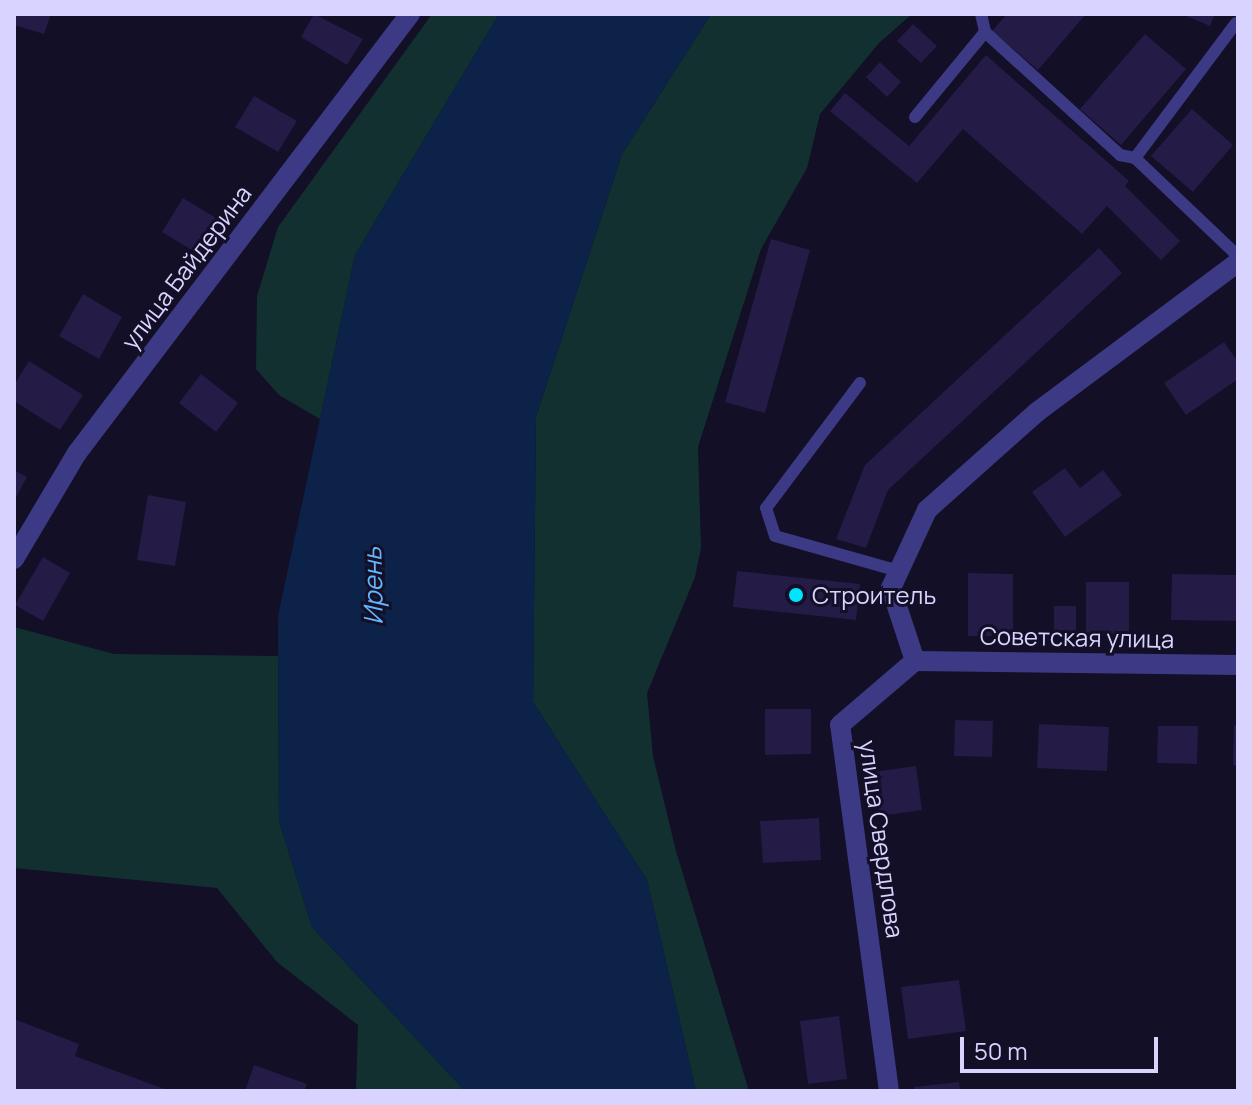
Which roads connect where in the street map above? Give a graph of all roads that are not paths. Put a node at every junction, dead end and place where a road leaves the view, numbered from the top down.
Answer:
1 (410, 14) edge
2 (981, 14) edge
3 (1236, 23) dead end
4 (985, 32) junction
5 (915, 117) dead end
6 (1135, 158) junction
7 (1238, 259) edge
8 (860, 383) dead end
9 (14, 559) edge
10 (899, 571) junction
11 (915, 661) junction
12 (1238, 665) edge
13 (889, 1091) edge

1 - 9 street, улица Байдерина
2 - 4 lane
3 - 6 lane
4 - 5 lane
4 - 6 lane
6 - 7 lane
7 - 10 street
8 - 10 lane
10 - 11 street
11 - 12 street, Советская улица
11 - 13 street, улица Свердлова

